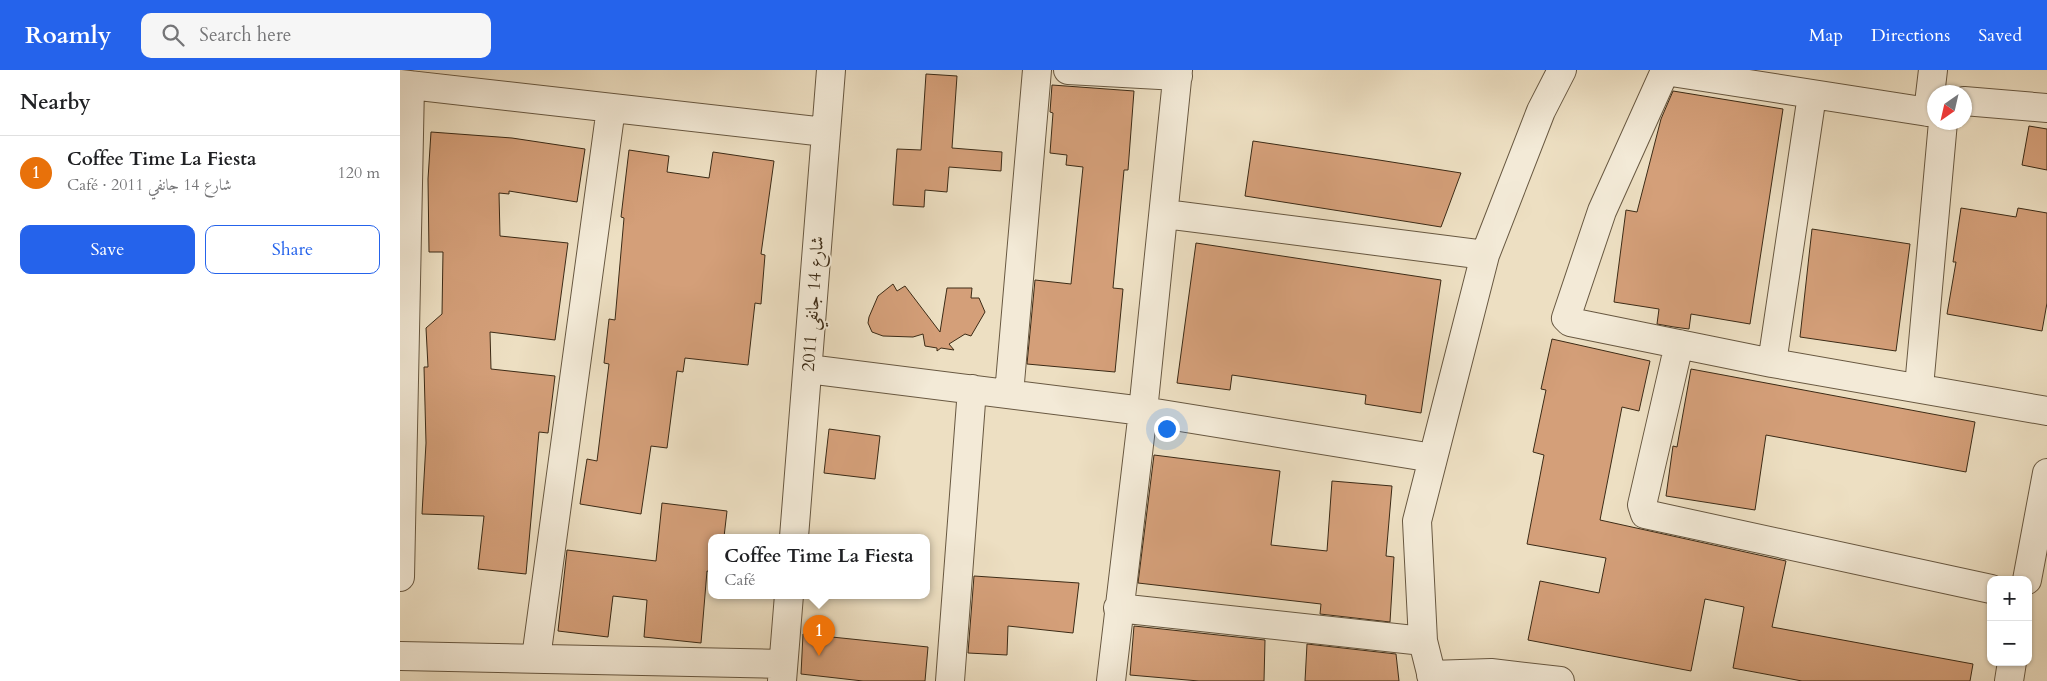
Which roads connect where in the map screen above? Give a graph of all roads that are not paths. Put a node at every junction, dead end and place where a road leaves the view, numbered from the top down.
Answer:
1 (831, 70) edge
2 (1037, 70) edge
3 (1068, 70) edge
4 (1562, 70) edge
5 (1932, 70) edge
6 (1178, 73) edge
7 (405, 85) edge
8 (1933, 85) edge
9 (1812, 95) junction
10 (1972, 102) edge
11 (611, 108) junction
12 (2047, 108) edge
13 (1927, 113) edge
14 (1934, 130) edge
15 (825, 132) junction
16 (1164, 214) junction
17 (1485, 255) junction
18 (1679, 344) junction
19 (1772, 363) junction
20 (808, 369) junction
21 (1919, 386) junction
22 (972, 389) junction
23 (1009, 394) junction
24 (1143, 411) junction
25 (2047, 411) edge
26 (1433, 458) junction
27 (2047, 473) edge
28 (794, 534) edge
29 (2028, 576) edge
30 (400, 577) edge
31 (1987, 588) edge
32 (789, 599) edge
33 (1118, 608) junction
34 (1423, 640) junction
35 (400, 656) edge
36 (536, 658) junction
37 (2011, 666) edge
38 (782, 673) edge
39 (1432, 678) edge
40 (950, 681) edge
41 (1111, 681) edge
42 (1560, 681) edge
43 (2009, 681) edge

1 - 15 street, شارع 14 جانفي 2011
2 - 23 street
3 - 6 street
4 - 17 street
5 - 8 street
6 - 16 street
7 - 11 street
7 - 30 street
9 - 13 street
9 - 18 street
9 - 19 street
10 - 12 street
11 - 15 street
11 - 36 street
14 - 21 street
15 - 20 street, شارع 14 جانفي 2011
16 - 17 street
16 - 24 street
17 - 26 street
18 - 19 street
18 - 31 street
19 - 21 street
20 - 22 street
20 - 28 street, شارع 14 جانفي 2011
21 - 25 street
22 - 23 street
22 - 40 street
23 - 24 street
24 - 26 street
24 - 33 street
26 - 34 street
27 - 29 street
32 - 38 street
33 - 34 street
33 - 41 street
34 - 39 street
35 - 36 street
36 - 38 street
37 - 43 street
39 - 42 street

